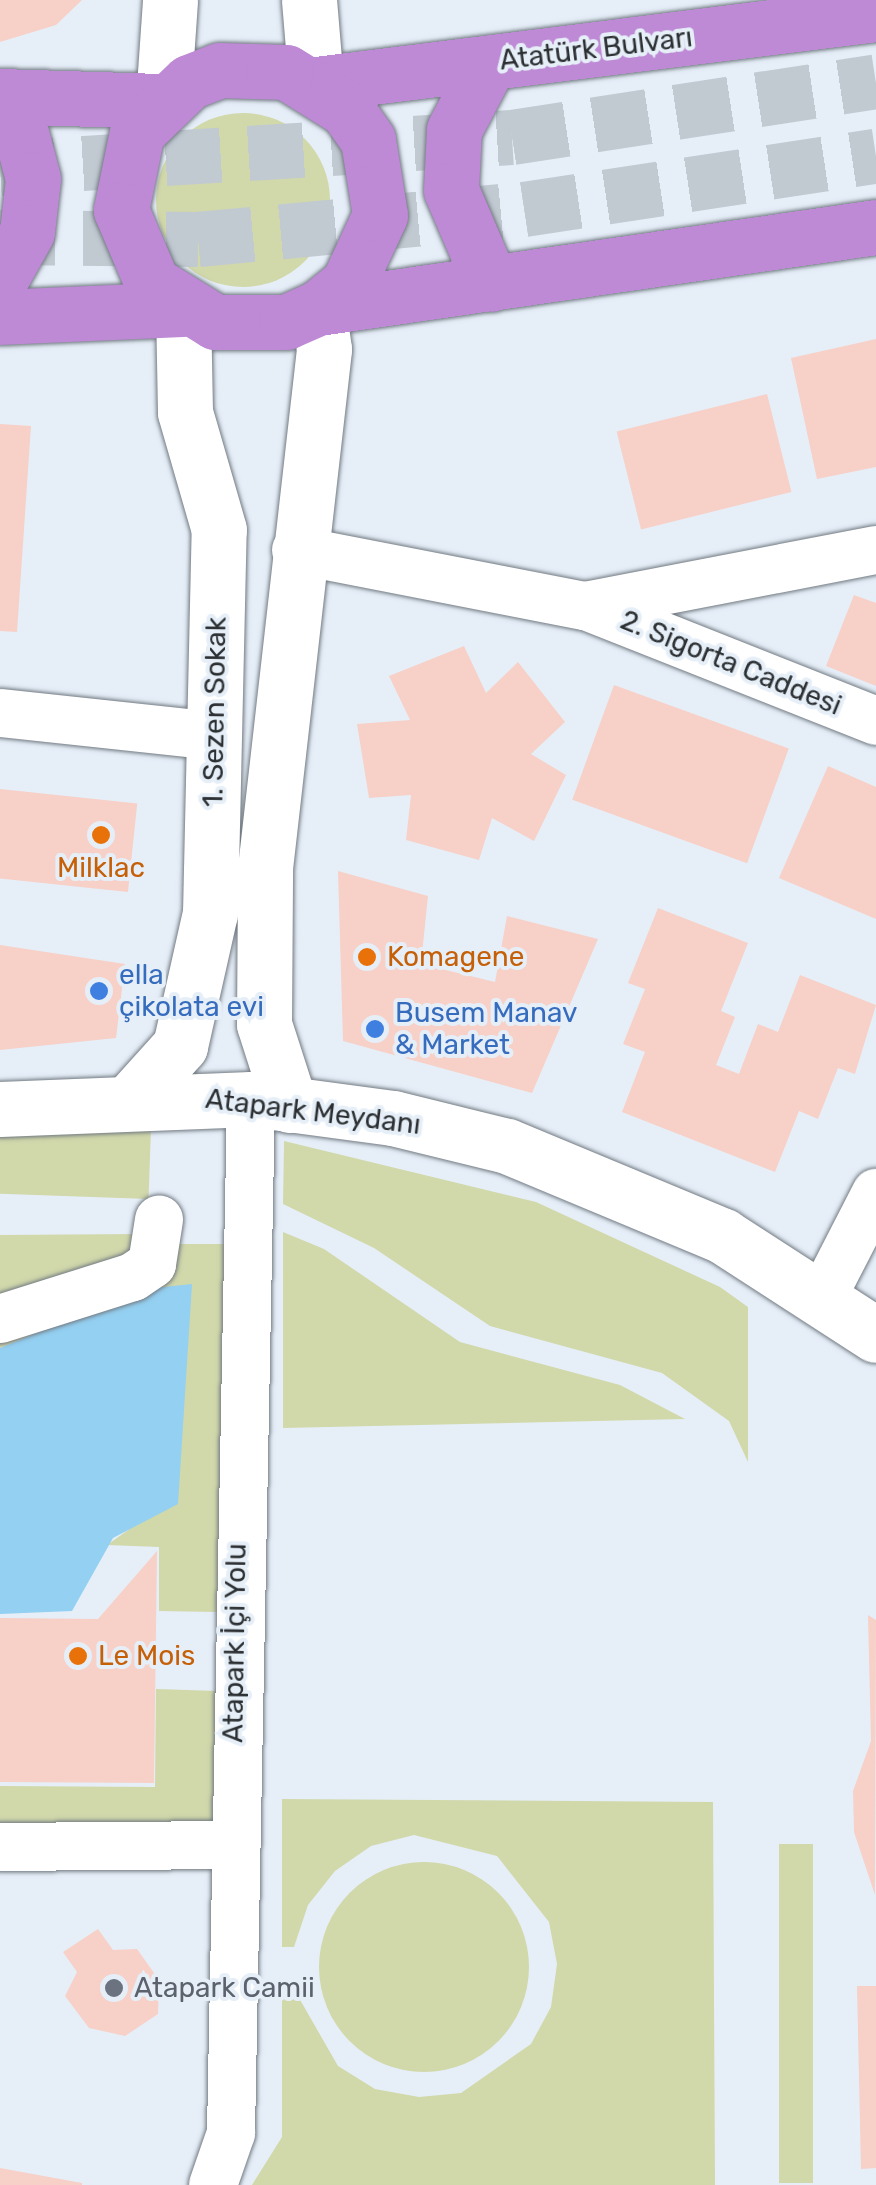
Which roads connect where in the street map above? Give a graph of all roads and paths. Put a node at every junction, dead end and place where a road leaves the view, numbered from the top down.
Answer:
1 (170, 0) edge
2 (310, 0) edge
3 (876, 14) edge
4 (489, 62) junction
5 (316, 84) junction
6 (0, 96) edge
7 (162, 101) junction
8 (876, 226) edge
9 (0, 280) edge
10 (491, 284) junction
11 (318, 308) junction
12 (183, 309) junction
13 (0, 316) edge
14 (296, 550) junction
15 (876, 550) edge
16 (584, 606) junction
17 (0, 713) edge
18 (876, 721) edge
19 (214, 736) junction
20 (134, 1097) junction
21 (270, 1102) junction
22 (0, 1109) edge
23 (876, 1194) edge
24 (159, 1220) dead end
25 (823, 1296) junction
26 (0, 1319) edge
27 (876, 1335) edge
28 (230, 1845) junction
29 (0, 1846) edge
30 (213, 2185) edge

1 - 7 main road
2 - 5 main road
3 - 4 highway, Atatürk Bulvarı
4 - 5 highway, Atatürk Bulvarı
4 - 10 highway
5 - 7 highway, Atatürk Bulvarı
5 - 11 highway
6 - 7 highway, Atatürk Bulvarı
6 - 9 highway
7 - 12 highway, Atatürk Bulvarı
8 - 10 highway
10 - 11 highway
11 - 12 highway
11 - 14 main road, 1. Sezen Sokak
12 - 13 highway
12 - 19 main road, 1. Sezen Sokak
14 - 16 street
14 - 21 main road, 1. Sezen Sokak
15 - 16 street
16 - 18 street, 2. Sigorta Caddesi
17 - 19 street
19 - 20 main road, 1. Sezen Sokak
20 - 21 main road, Atapark Meydanı
20 - 22 main road, Atapark Meydanı
21 - 25 main road, Atapark Meydanı
21 - 28 street, Atapark İçi Yolu
23 - 25 street
24 - 26 street
25 - 27 main road, Atapark Meydanı
28 - 29 street
28 - 30 street, Atapark İçi Yolu

